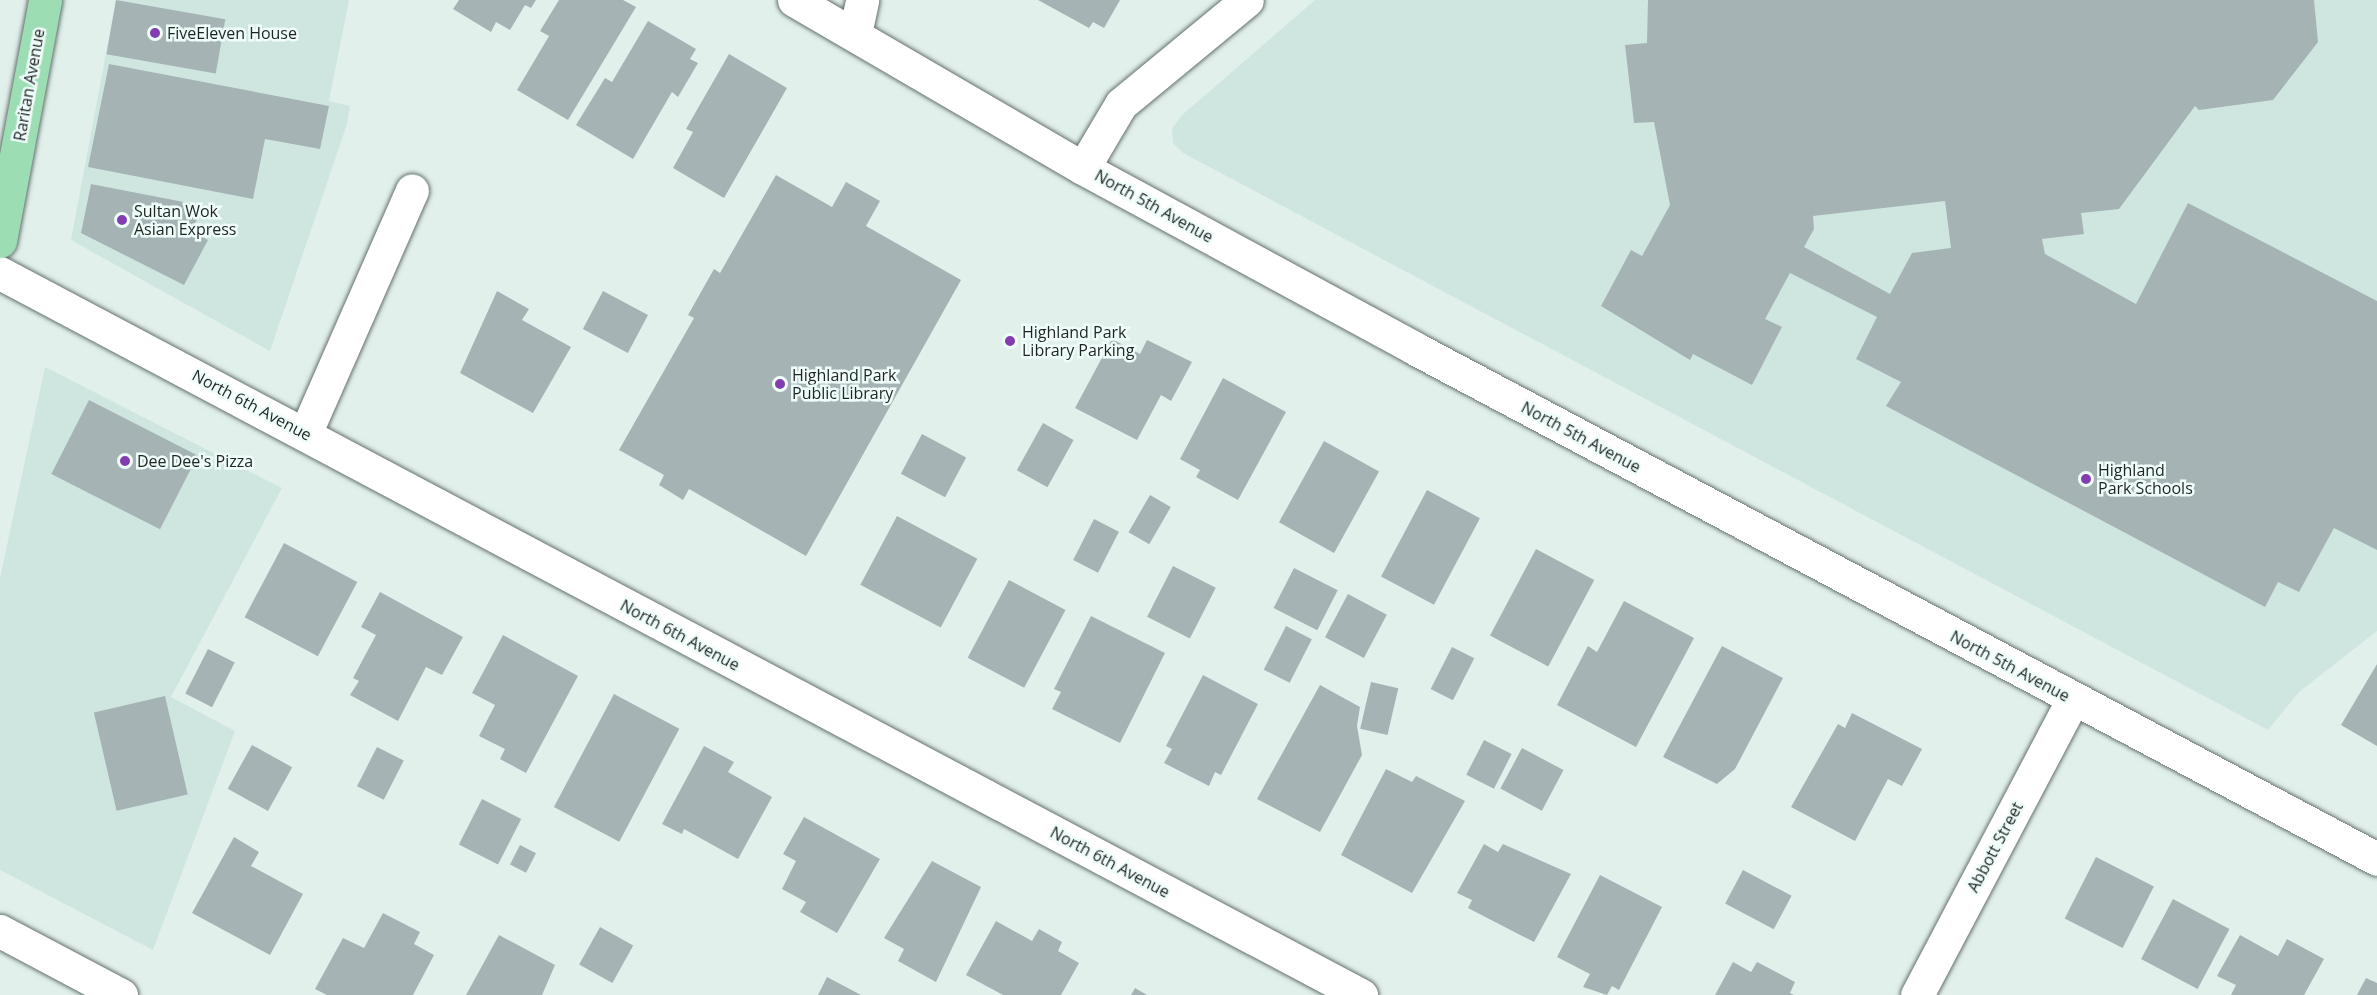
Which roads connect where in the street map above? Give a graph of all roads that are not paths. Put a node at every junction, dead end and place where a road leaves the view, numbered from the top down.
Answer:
1 (45, 0) edge
2 (794, 0) edge
3 (862, 0) edge
4 (1247, 0) edge
5 (855, 34) junction
6 (1083, 168) junction
7 (412, 190) dead end
8 (0, 241) edge
9 (0, 273) edge
10 (305, 434) junction
11 (2073, 699) junction
12 (2377, 859) edge
13 (0, 931) edge
14 (121, 995) edge
15 (1361, 995) edge
16 (1917, 995) edge

1 - 8 main road, Raritan Avenue
2 - 5 street, North 5th Avenue
3 - 5 street
4 - 6 street
5 - 6 street, North 5th Avenue
6 - 11 street, North 5th Avenue
7 - 10 street
9 - 10 street, North 6th Avenue
10 - 15 street, North 6th Avenue
11 - 12 street, North 5th Avenue
11 - 16 street, Abbott Street
13 - 14 street

